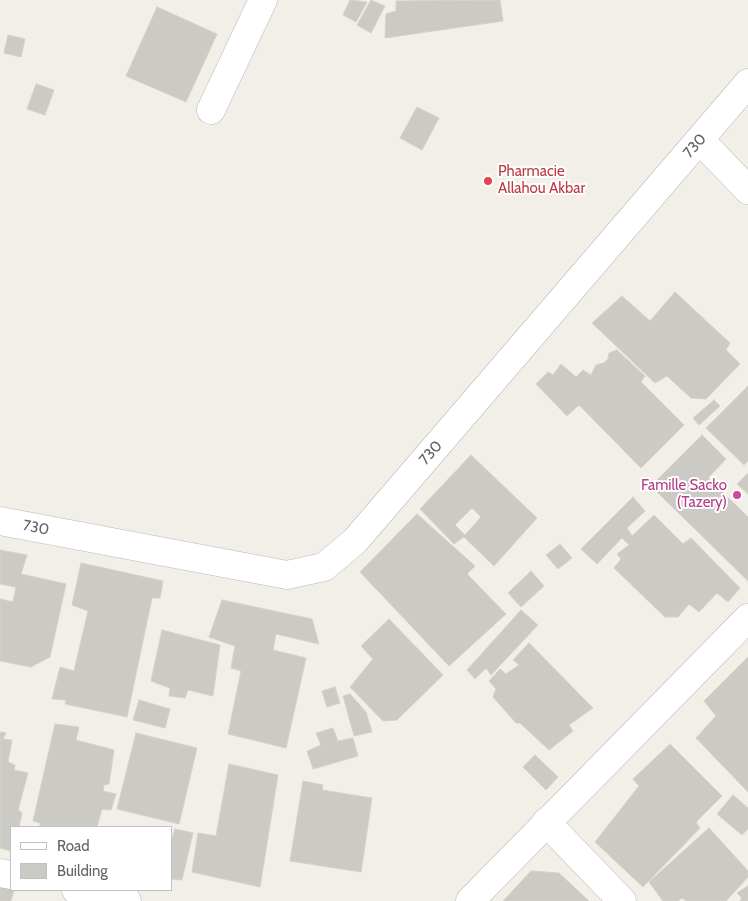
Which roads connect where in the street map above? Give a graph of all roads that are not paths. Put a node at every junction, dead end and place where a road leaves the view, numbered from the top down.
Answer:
1 (263, 0) edge
2 (748, 84) edge
3 (211, 110) dead end
4 (700, 140) junction
5 (748, 190) edge
6 (0, 521) edge
7 (748, 618) edge
8 (546, 822) junction
9 (81, 891) edge
10 (127, 901) edge
11 (470, 901) edge
12 (622, 901) edge

1 - 3 street
2 - 4 street, 730
4 - 5 street
4 - 6 street, 730
7 - 8 street
8 - 11 street
8 - 12 street
9 - 10 street

